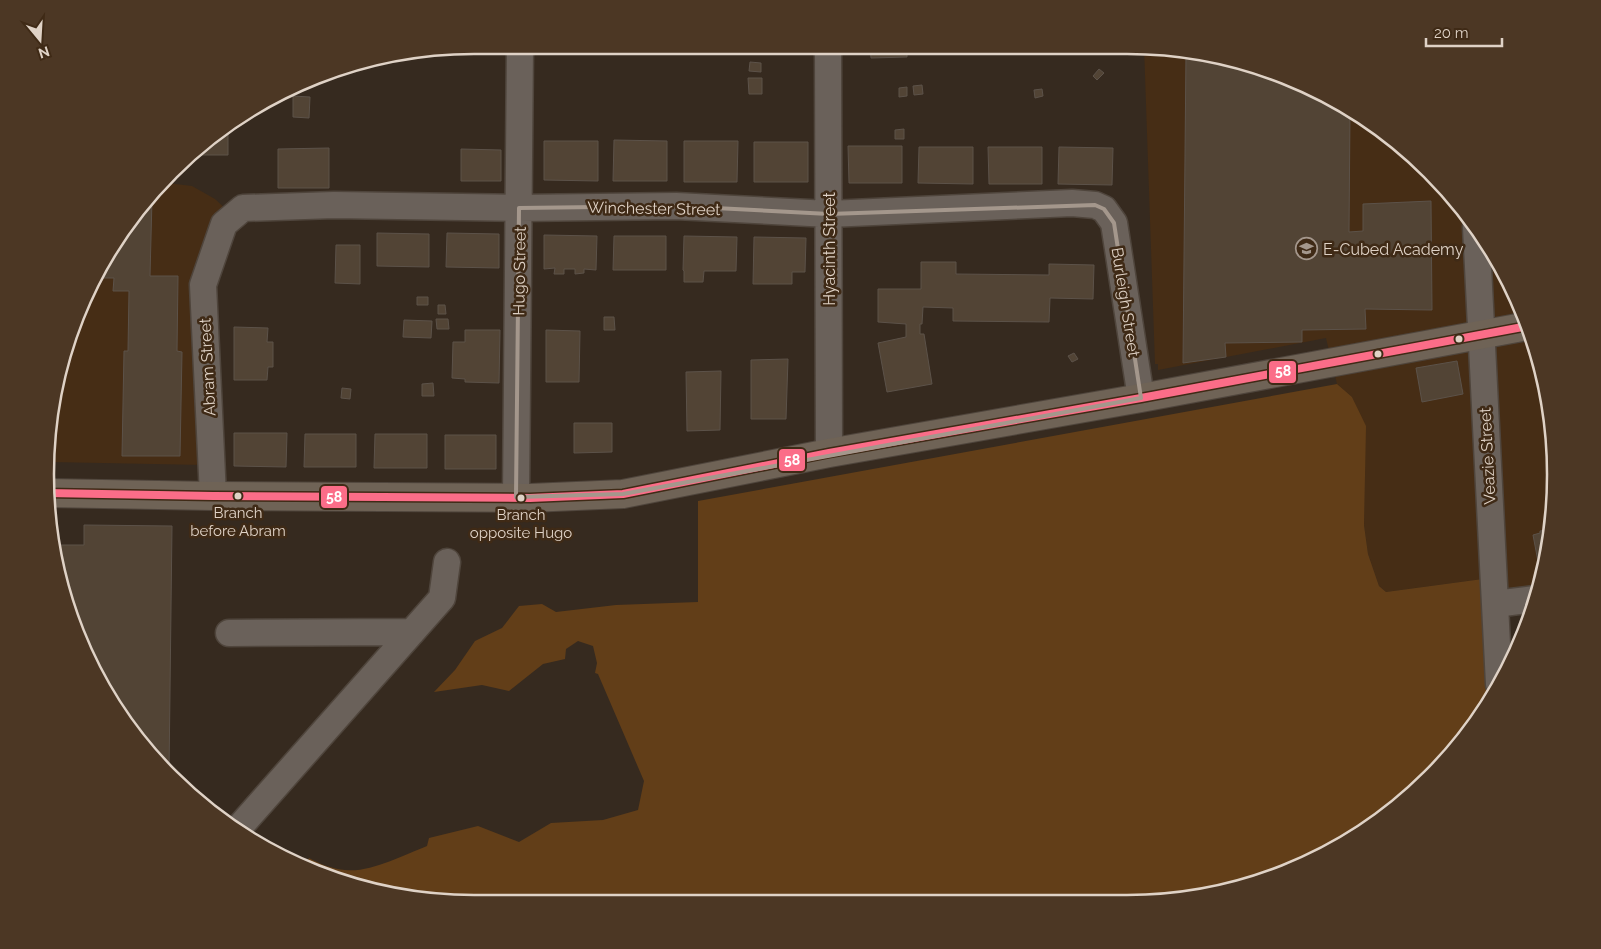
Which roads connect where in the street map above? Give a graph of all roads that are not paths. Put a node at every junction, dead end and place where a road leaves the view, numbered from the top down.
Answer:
1 (520, 54) edge
2 (828, 54) edge
3 (519, 208) junction
4 (1104, 209) joint
5 (829, 214) junction
6 (218, 239) joint
7 (1477, 242) edge
8 (1521, 327) edge
9 (1481, 335) junction
10 (1141, 398) junction
11 (829, 453) junction
12 (55, 493) edge
13 (213, 496) junction
14 (516, 497) junction
15 (447, 562) dead end
16 (1528, 600) edge
17 (1495, 604) junction
18 (412, 632) junction
19 (229, 633) dead end
20 (1498, 671) edge
21 (242, 825) edge

1 - 3 street, Hugo Street
2 - 5 street, Hyacinth Street
3 - 5 street, Winchester Street
3 - 6 street, Winchester Street
3 - 14 street, Hugo Street
4 - 5 street, Winchester Street
4 - 10 street, Burleigh Street
5 - 11 street, Hyacinth Street
6 - 13 street, Abram Street
7 - 9 street, Veazie Street
8 - 9 main road
9 - 10 main road
9 - 17 street, Veazie Street
10 - 11 main road
11 - 14 main road
12 - 13 main road
13 - 14 main road
15 - 18 street
16 - 17 street
17 - 20 street, Veazie Street
18 - 19 street
18 - 21 street

